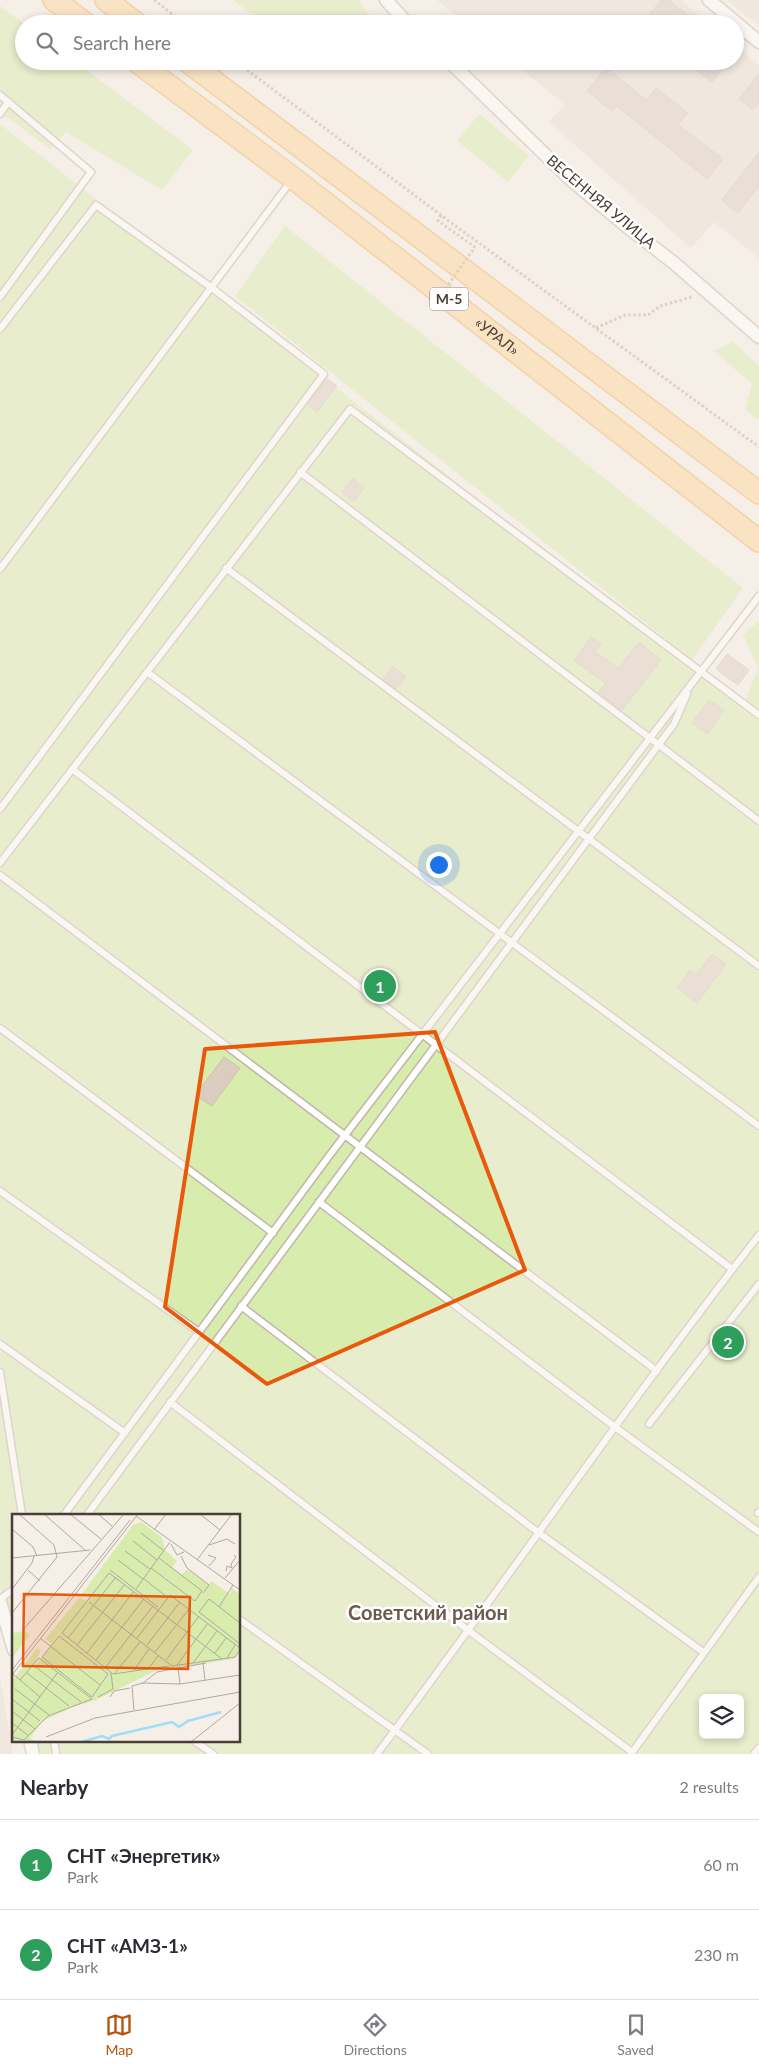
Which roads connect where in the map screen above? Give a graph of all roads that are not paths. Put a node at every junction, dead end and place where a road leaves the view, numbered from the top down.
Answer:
1 (54, 0) edge
2 (106, 0) edge
3 (386, 0) edge
4 (710, 0) edge
5 (74, 15) edge
6 (125, 15) edge
7 (400, 15) edge
8 (728, 15) edge
9 (744, 29) edge
10 (759, 42) edge
11 (148, 70) edge
12 (199, 70) edge
13 (458, 70) edge
14 (0, 95) edge
15 (8, 102) junction
16 (0, 114) edge
17 (293, 178) junction
18 (212, 288) junction
19 (0, 297) edge
20 (0, 329) edge
21 (759, 337) edge
22 (300, 472) junction
23 (759, 493) edge
24 (759, 541) edge
25 (226, 568) junction
26 (0, 569) edge
27 (759, 596) edge
28 (701, 671) junction
29 (147, 672) junction
30 (691, 684) junction
31 (759, 715) edge
32 (650, 738) junction
33 (659, 744) junction
34 (72, 769) junction
35 (0, 809) edge
36 (759, 821) edge
37 (578, 831) junction
38 (589, 839) junction
39 (0, 863) edge
40 (0, 875) edge
41 (499, 934) junction
42 (511, 943) junction
43 (759, 966) edge
44 (0, 1028) edge
45 (422, 1035) junction
46 (435, 1045) junction
47 (759, 1126) edge
48 (345, 1136) junction
49 (359, 1147) junction
50 (0, 1191) edge
51 (319, 1202) junction
52 (272, 1232) junction
53 (759, 1235) edge
54 (732, 1269) junction
55 (759, 1284) edge
56 (241, 1306) junction
57 (199, 1332) junction
58 (0, 1344) edge
59 (657, 1371) junction
60 (0, 1372) edge
61 (170, 1402) junction
62 (649, 1424) dead end
63 (615, 1426) junction
64 (125, 1433) junction
65 (22, 1514) edge
66 (65, 1514) edge
67 (90, 1514) edge
68 (759, 1532) edge
69 (539, 1533) junction
70 (759, 1577) edge
71 (12, 1591) edge
72 (0, 1601) edge
73 (240, 1620) edge
74 (469, 1631) junction
75 (9, 1644) edge
76 (703, 1652) junction
77 (395, 1730) junction
78 (196, 1742) edge
79 (759, 1748) edge
80 (631, 1753) edge
81 (212, 1754) edge
82 (377, 1754) edge
83 (428, 1754) edge
84 (754, 1754) edge

1 - 5 main road
2 - 6 main road
3 - 7 street
4 - 8 street
9 - 10 street
11 - 17 main road, «УРАЛ» / М-5
12 - 23 main road, М-5
13 - 21 street, ВЕСЕННЯЯ УЛИЦА
14 - 15 lane
15 - 16 lane
15 - 19 lane
17 - 18 lane
17 - 24 main road, «УРАЛ» / М-5
18 - 20 lane
18 - 26 lane
18 - 35 lane
22 - 25 lane
22 - 28 lane
22 - 32 lane
25 - 29 lane
25 - 37 lane
27 - 28 lane
28 - 30 lane
28 - 31 lane
29 - 34 lane
29 - 41 lane
30 - 32 lane
30 - 33 lane
32 - 33 lane
32 - 37 lane
33 - 36 lane
33 - 38 lane
34 - 39 lane
34 - 45 lane
37 - 38 lane
37 - 41 lane
38 - 42 lane
38 - 43 lane
40 - 48 lane
41 - 42 lane
41 - 45 lane
42 - 46 lane
42 - 47 lane
44 - 52 lane
45 - 46 lane
45 - 48 lane
46 - 49 lane
46 - 54 lane
48 - 49 lane
48 - 52 lane
49 - 51 lane
49 - 59 lane
50 - 57 lane
51 - 56 lane
51 - 63 lane
52 - 57 lane
53 - 54 lane
54 - 59 lane
55 - 62 lane
56 - 61 lane
56 - 69 lane
57 - 64 lane
58 - 64 lane
59 - 63 lane
60 - 65 lane
61 - 67 lane
61 - 74 lane
63 - 68 lane
63 - 69 lane
64 - 66 lane
69 - 74 lane
69 - 76 lane
70 - 76 lane
71 - 72 lane
72 - 75 street
73 - 77 lane
74 - 77 lane
74 - 80 lane
76 - 80 lane
77 - 82 lane
77 - 83 lane
78 - 81 lane
79 - 84 lane

